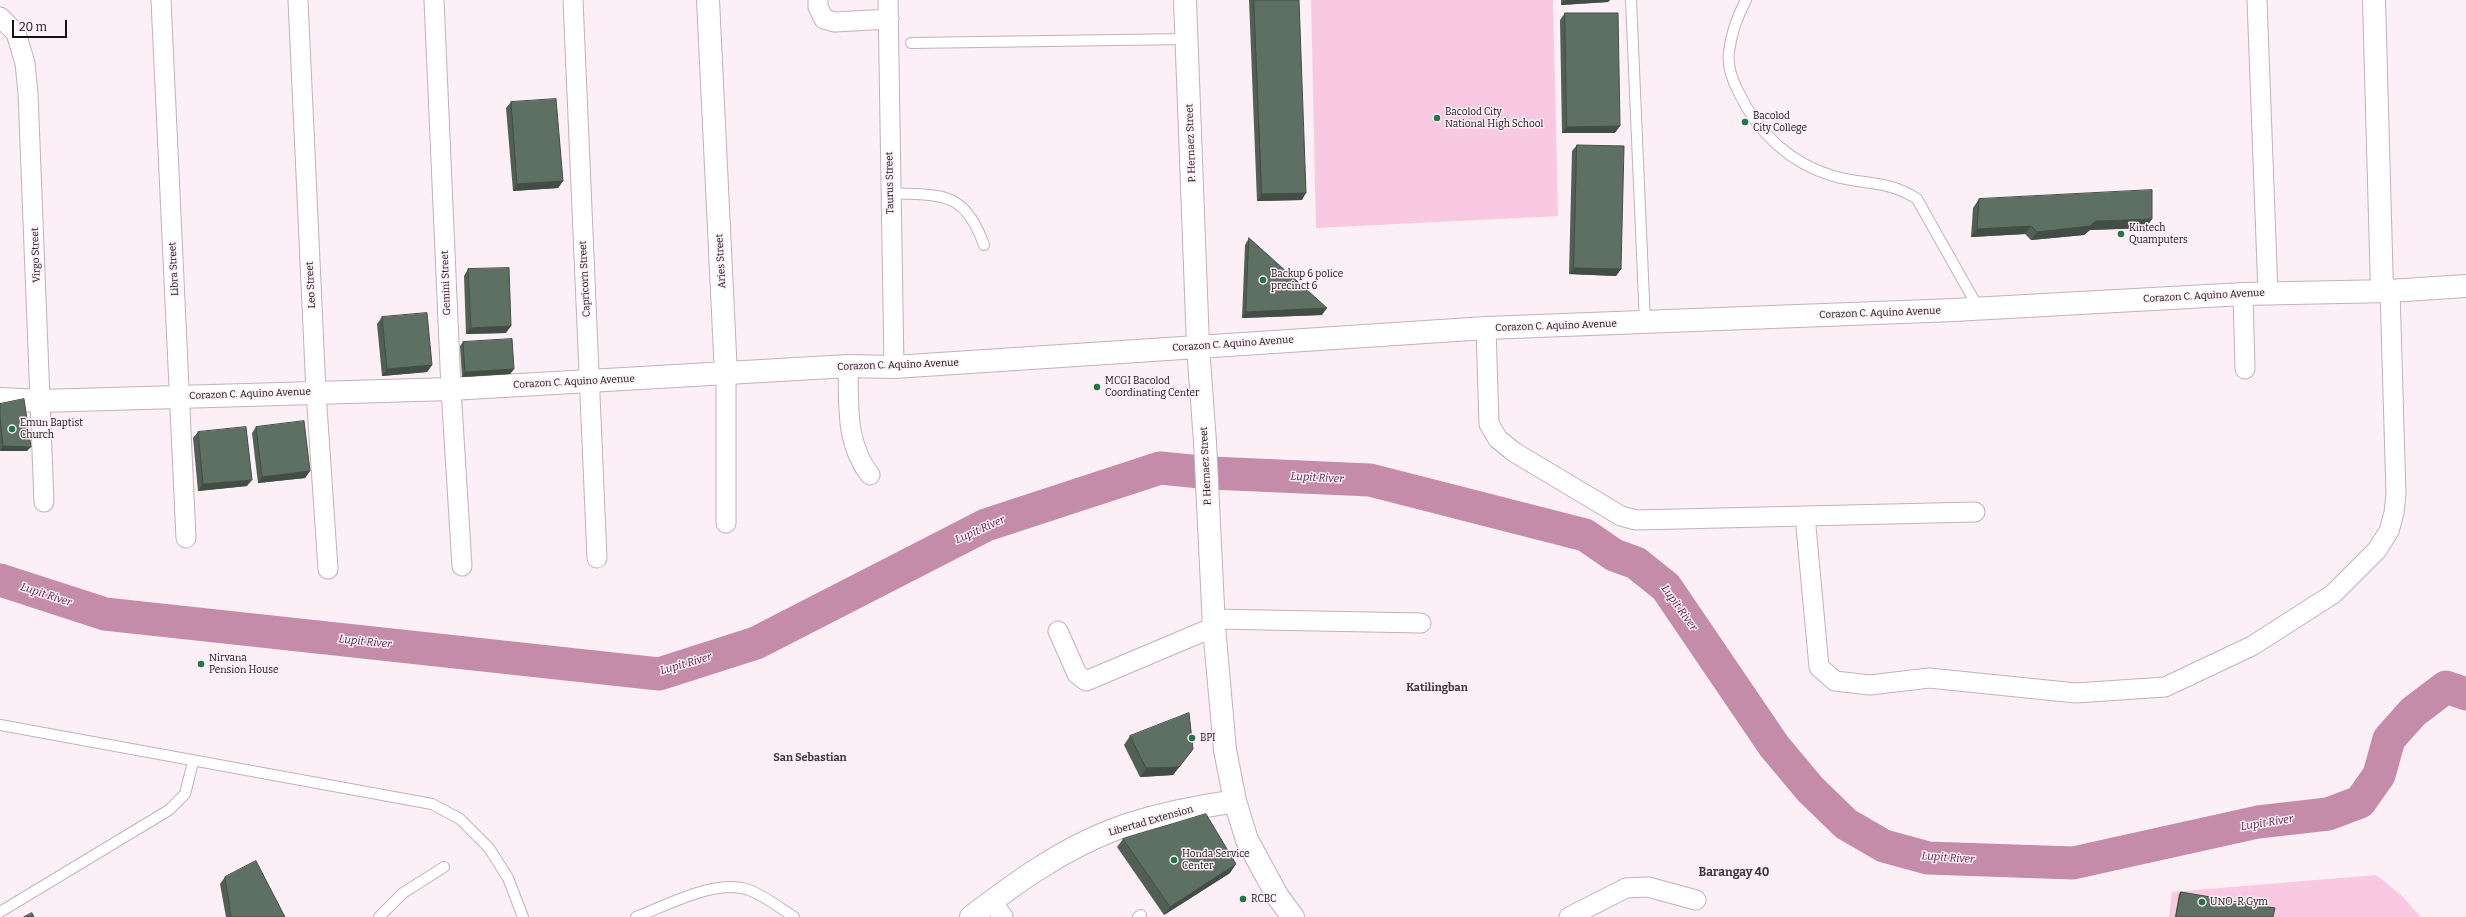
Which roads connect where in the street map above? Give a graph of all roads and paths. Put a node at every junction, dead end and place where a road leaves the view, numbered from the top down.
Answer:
1 (161, 0) edge
2 (298, 0) edge
3 (434, 0) edge
4 (573, 0) edge
5 (708, 0) edge
6 (818, 0) edge
7 (888, 0) edge
8 (1185, 0) edge
9 (1630, 0) edge
10 (1746, 0) edge
11 (2257, 0) edge
12 (2374, 0) edge
13 (0, 17) edge
14 (889, 19) junction
15 (1187, 39) junction
16 (911, 43) dead end
17 (890, 193) junction
18 (984, 244) dead end
19 (2466, 286) edge
20 (2386, 290) junction
21 (2268, 293) junction
22 (2243, 294) junction
23 (1979, 309) junction
24 (1645, 323) junction
25 (1486, 328) junction
26 (1198, 346) junction
27 (848, 366) junction
28 (894, 367) junction
29 (2245, 369) dead end
30 (726, 375) junction
31 (590, 380) junction
32 (451, 389) junction
33 (316, 392) junction
34 (179, 397) junction
35 (0, 399) edge
36 (41, 401) junction
37 (870, 475) dead end
38 (44, 502) dead end
39 (1975, 512) dead end
40 (1805, 516) junction
41 (726, 523) dead end
42 (186, 538) dead end
43 (597, 558) dead end
44 (462, 566) dead end
45 (328, 569) dead end
46 (1213, 623) junction
47 (1421, 623) dead end
48 (1058, 631) dead end
49 (0, 725) edge
50 (193, 762) junction
51 (1235, 801) junction
52 (444, 867) dead end
53 (1696, 900) dead end
54 (997, 909) edge
55 (0, 912) edge
56 (379, 917) edge
57 (523, 917) edge
58 (636, 917) edge
59 (794, 917) edge
60 (971, 917) edge
61 (1292, 917) edge
62 (1569, 917) edge

1 - 34 street, Libra Street
2 - 33 street, Leo Street
3 - 32 street, Gemini Street
4 - 31 street, Capricorn Street
5 - 30 street, Aries Street
6 - 14 street
7 - 14 street, Taurus Street
8 - 15 street, P. Hernaez Street
9 - 24 lane
10 - 23 lane
11 - 21 street
12 - 20 street
13 - 36 street, Virgo Street
14 - 17 street, Taurus Street
15 - 16 lane
15 - 26 street, P. Hernaez Street
17 - 18 lane
17 - 28 street, Taurus Street
19 - 20 street, Corazon C. Aquino Avenue
20 - 21 street, Corazon C. Aquino Avenue
20 - 40 street
21 - 22 street, Corazon C. Aquino Avenue
22 - 23 street, Corazon C. Aquino Avenue
22 - 29 street
23 - 24 street, Corazon C. Aquino Avenue
24 - 25 street, Corazon C. Aquino Avenue
25 - 26 street, Corazon C. Aquino Avenue
25 - 40 street
26 - 28 street, Corazon C. Aquino Avenue
26 - 46 street, P. Hernaez Street
27 - 28 street, Corazon C. Aquino Avenue
27 - 30 street, Corazon C. Aquino Avenue
27 - 37 street
30 - 31 street, Corazon C. Aquino Avenue
30 - 41 street, Aries Street
31 - 32 street, Corazon C. Aquino Avenue
31 - 43 street, Capricorn Street
32 - 33 street, Corazon C. Aquino Avenue
32 - 44 street, Gemini Street
33 - 34 street, Corazon C. Aquino Avenue
33 - 45 street, Leo Street
34 - 36 street, Corazon C. Aquino Avenue
34 - 42 street, Libra Street
35 - 36 street, Corazon C. Aquino Avenue
36 - 38 street, Virgo Street
39 - 40 street
46 - 47 street
46 - 48 street
46 - 51 street, P. Hernaez Street
49 - 50 lane
50 - 55 lane
50 - 57 lane
51 - 54 street, Libertad Extension
51 - 61 street, P. Hernaez Street
52 - 56 lane
53 - 62 street
54 - 60 street, Libertad Extension
58 - 59 lane

